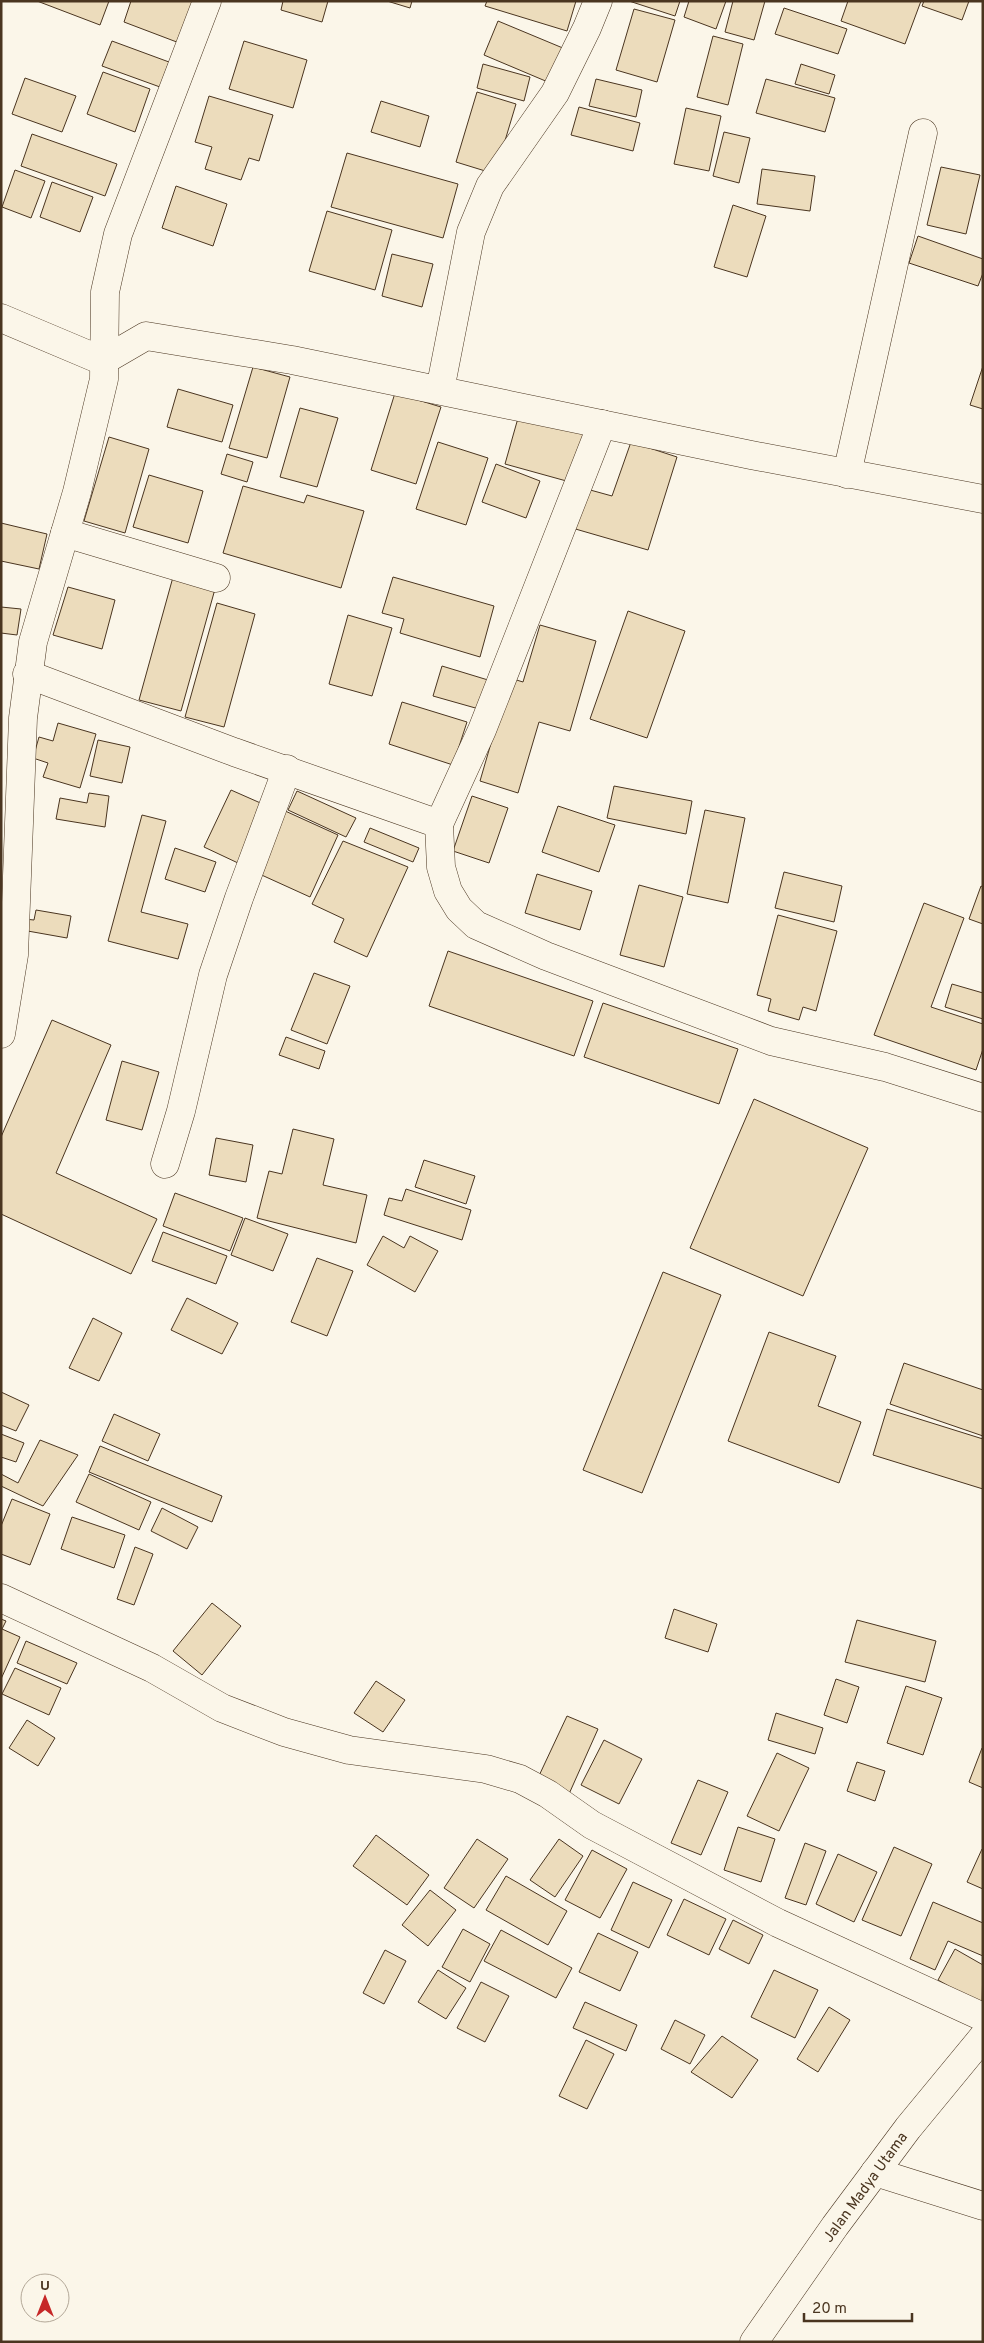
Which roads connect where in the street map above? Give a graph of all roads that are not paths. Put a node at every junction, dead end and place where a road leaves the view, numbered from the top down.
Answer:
1 (206, 1) edge
2 (598, 1) edge
3 (923, 134) dead end
4 (1, 318) edge
5 (103, 361) junction
6 (440, 390) junction
7 (602, 424) junction
8 (847, 474) junction
9 (983, 499) edge
10 (65, 533) junction
11 (216, 578) dead end
12 (27, 674) junction
13 (286, 769) junction
14 (439, 824) junction
15 (1, 1034) edge
16 (983, 1098) edge
17 (165, 1164) dead end
18 (1, 1598) edge
19 (983, 2017) edge
20 (983, 2037) edge
21 (875, 2172) junction
22 (983, 2206) edge
23 (754, 2342) edge

1 - 5 street
2 - 6 street
3 - 8 street
4 - 5 street
5 - 6 street
5 - 10 street
6 - 7 street
7 - 8 street
7 - 14 street
8 - 9 street
10 - 11 street
10 - 12 street
12 - 13 street
12 - 15 street
13 - 14 street
13 - 17 street
14 - 16 street
18 - 19 street
20 - 21 street, Jalan Madya Utama
21 - 22 street
21 - 23 street, Jalan Madya Utama

